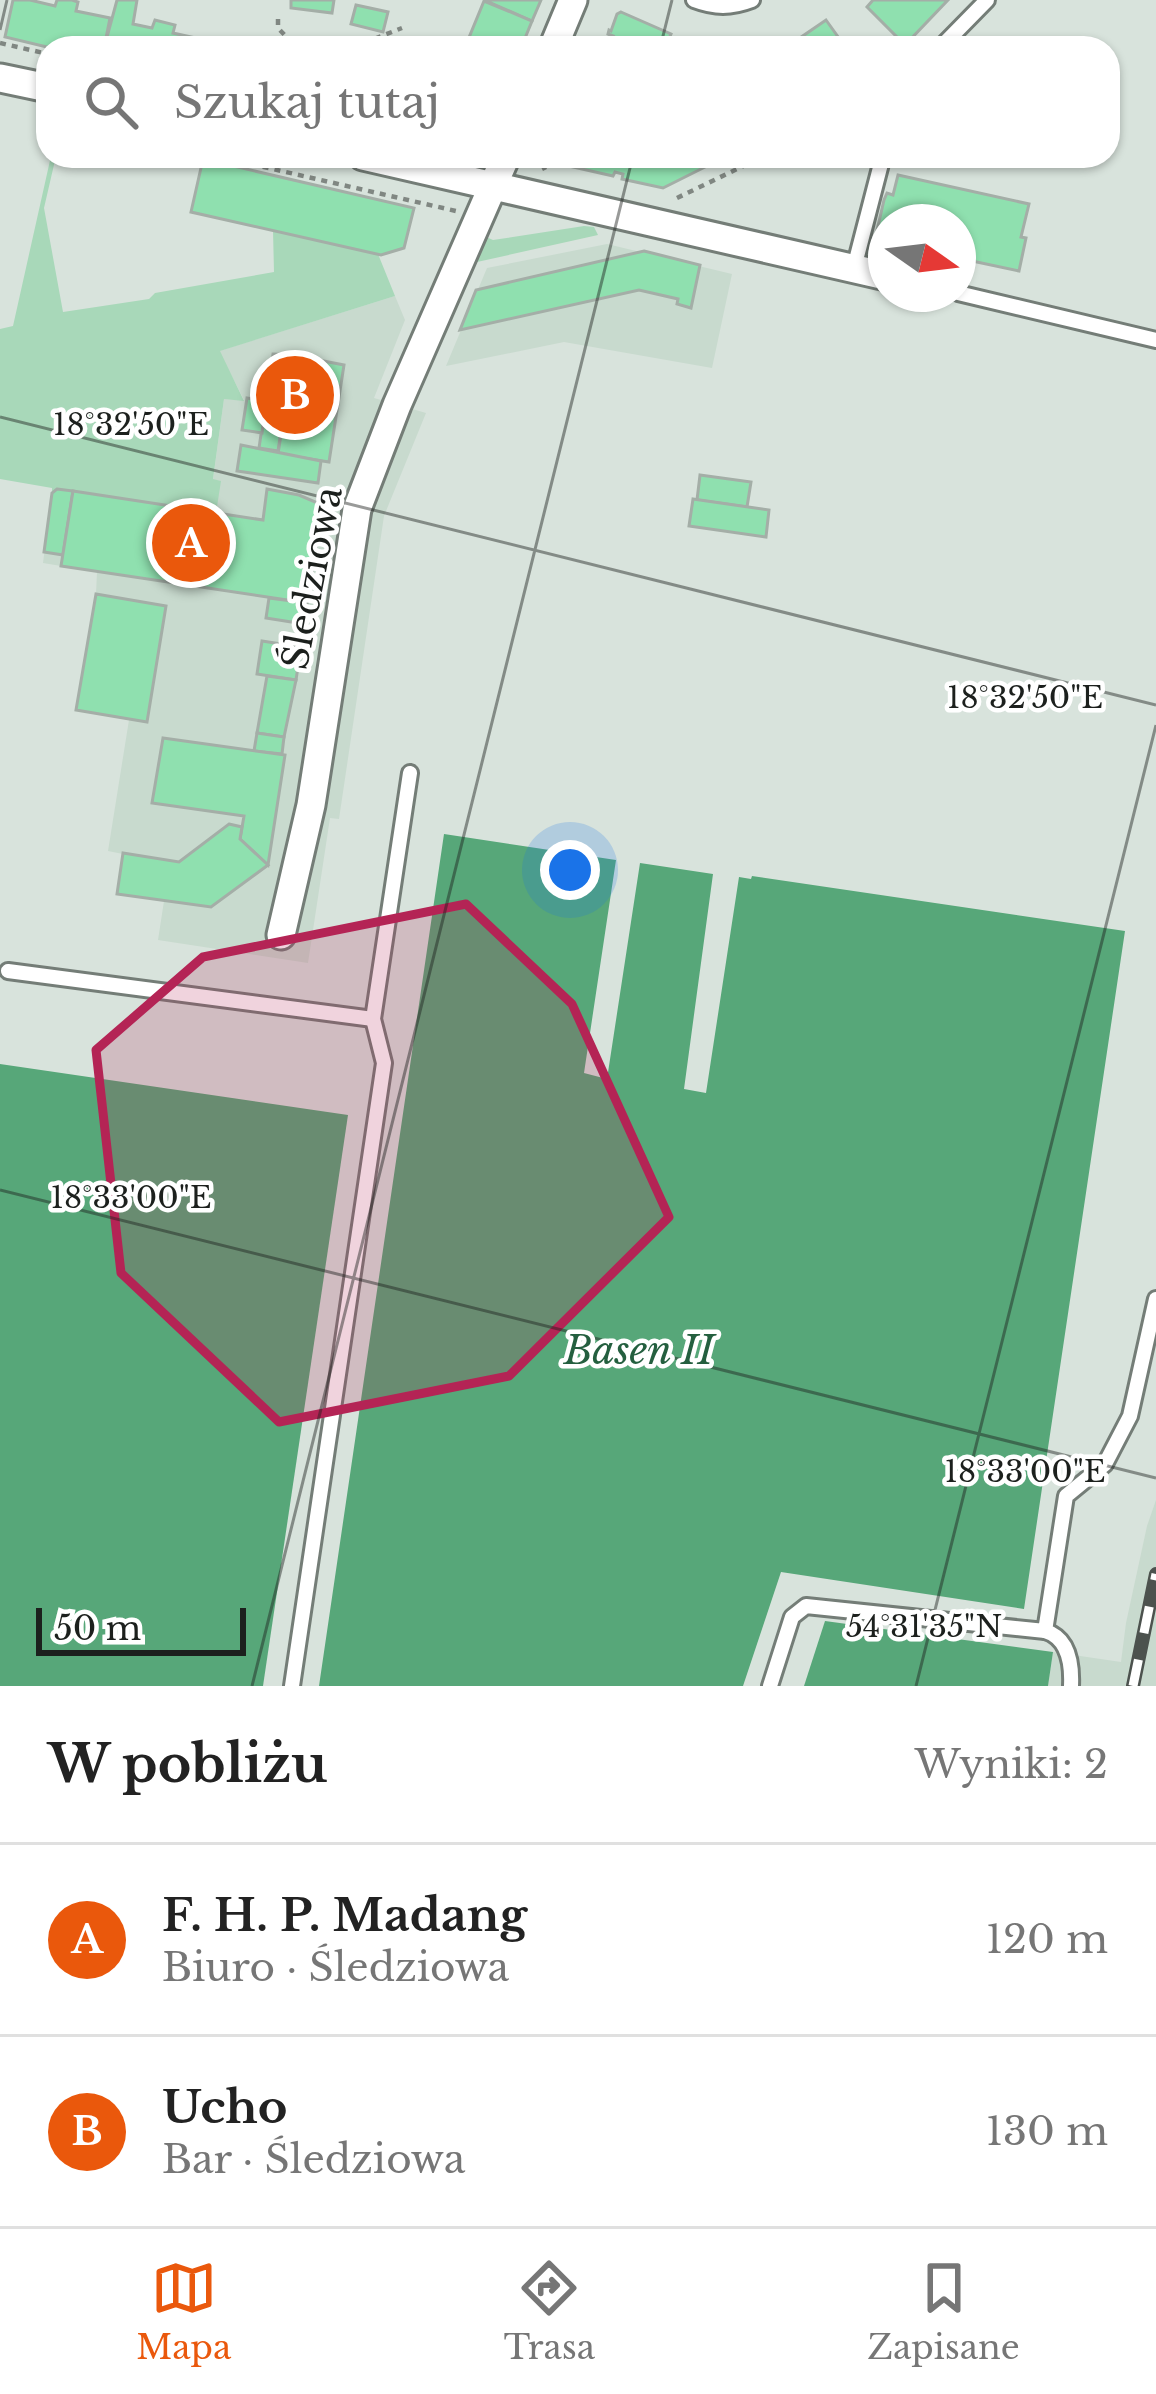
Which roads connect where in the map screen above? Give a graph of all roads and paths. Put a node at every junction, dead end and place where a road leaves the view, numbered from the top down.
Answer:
1 (573, 0) edge
2 (694, 0) edge
3 (752, 0) edge
4 (987, 0) edge
5 (278, 19) dead end
6 (402, 28) dead end
7 (286, 36) edge
8 (382, 36) edge
9 (558, 36) edge
10 (952, 36) edge
11 (0, 43) edge
12 (36, 51) edge
13 (0, 78) edge
14 (36, 86) edge
15 (269, 168) edge
16 (419, 168) edge
17 (501, 168) edge
18 (740, 168) edge
19 (880, 168) edge
20 (494, 184) junction
21 (673, 201) dead end
22 (480, 216) junction
23 (854, 268) junction
24 (868, 272) edge
25 (976, 297) edge
26 (1156, 340) edge
27 (410, 773) dead end
28 (281, 935) dead end
29 (8, 970) dead end
30 (373, 1019) junction
31 (1156, 1299) edge
32 (1045, 1631) junction
33 (292, 1686) edge
34 (770, 1686) edge
35 (1071, 1686) edge

1 - 9 street
2 - 3 lane
4 - 10 lane
5 - 7 path
6 - 8 path
11 - 12 path
13 - 14 street
15 - 22 path
16 - 20 street
17 - 20 street, Śledziowa
18 - 21 path
19 - 23 lane
20 - 22 street, Śledziowa
20 - 23 street
22 - 28 street, Śledziowa
23 - 24 street
25 - 26 lane
27 - 30 lane
29 - 30 lane
30 - 33 lane
31 - 32 lane
32 - 34 lane
32 - 35 lane

